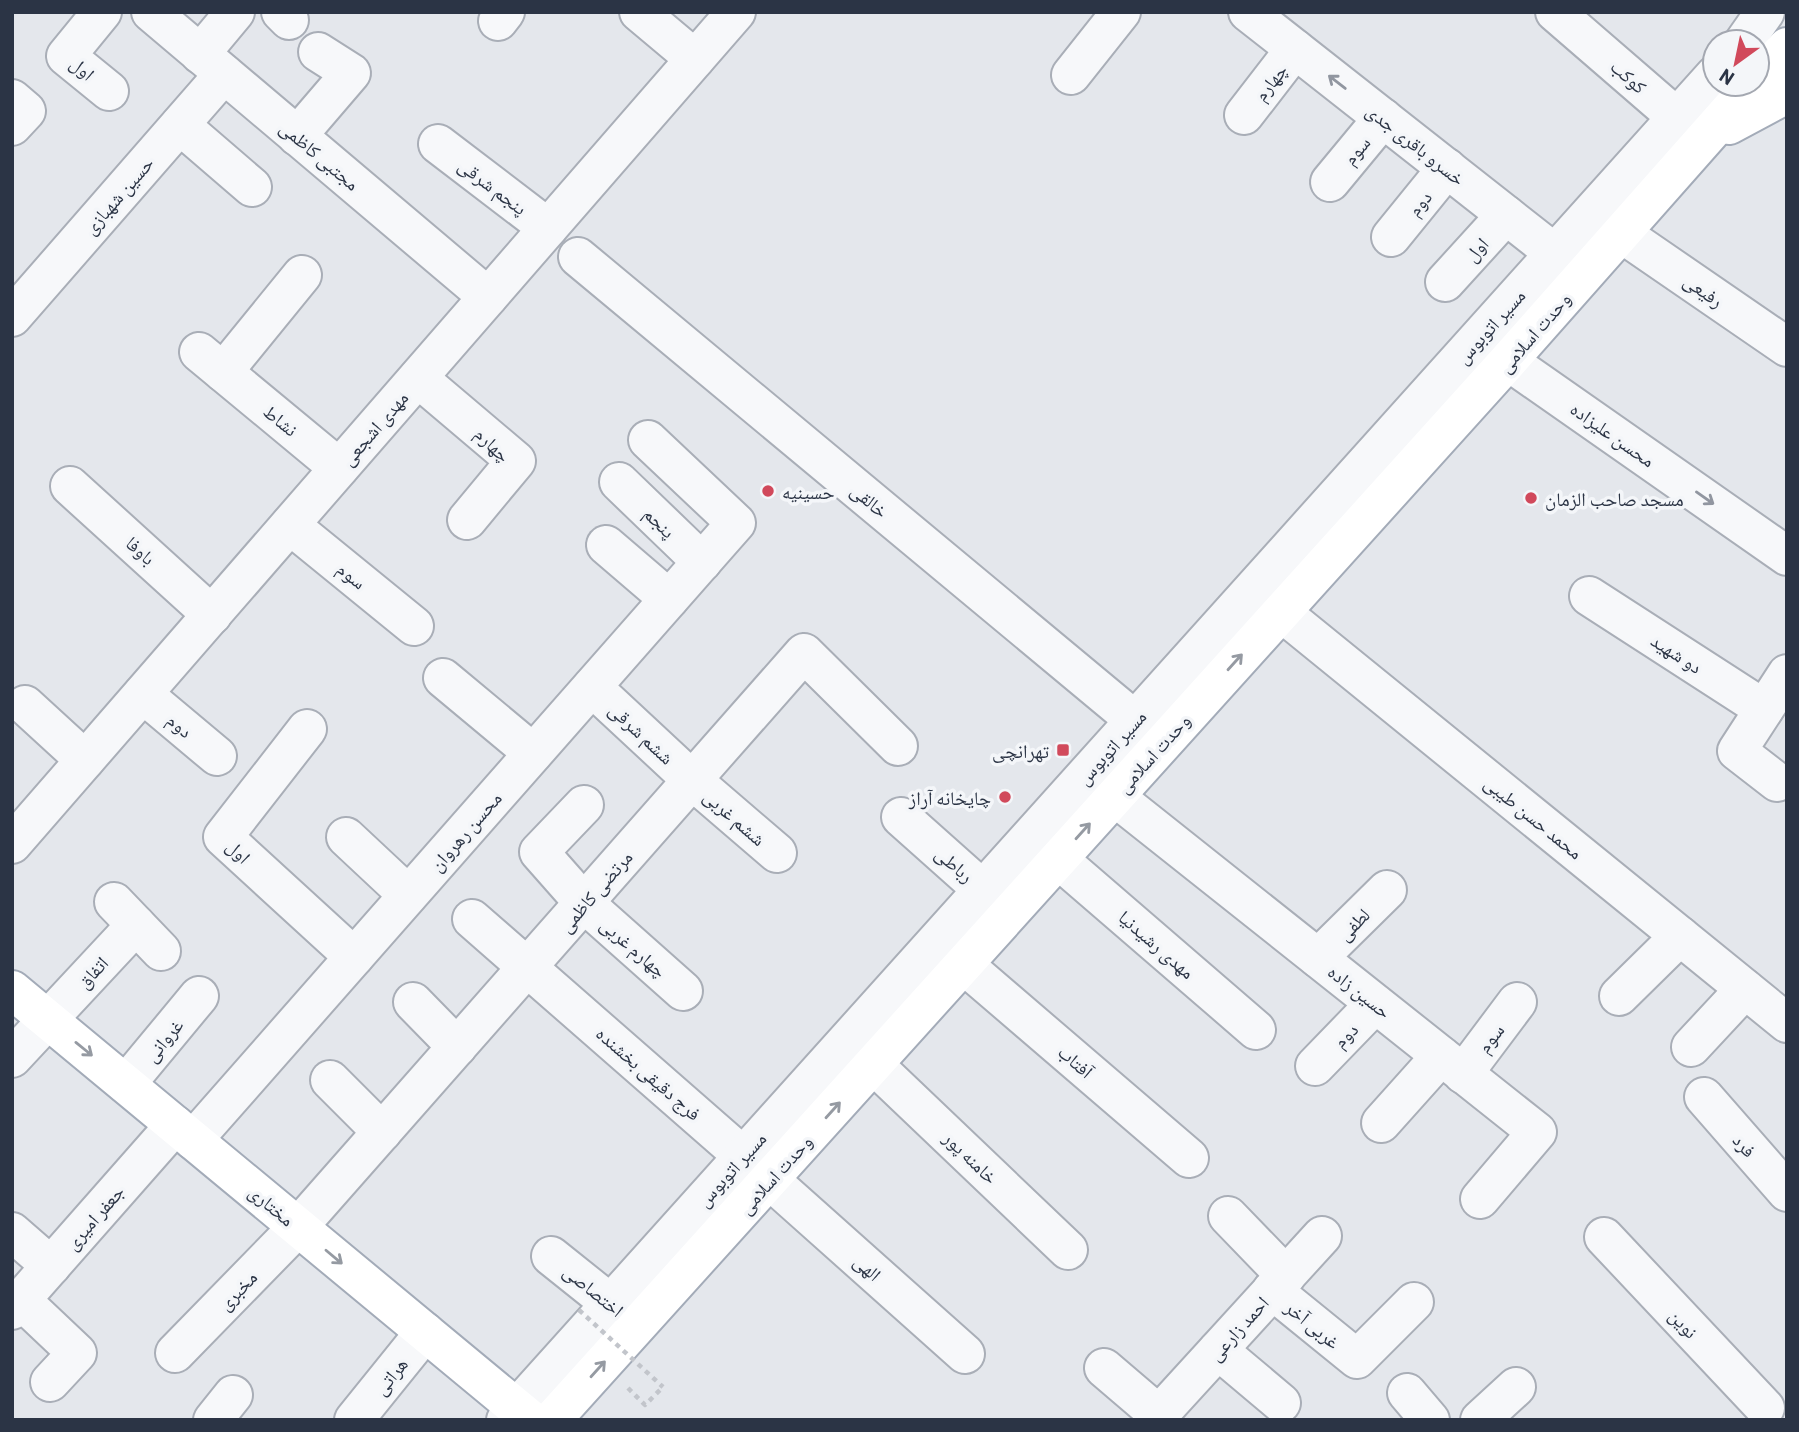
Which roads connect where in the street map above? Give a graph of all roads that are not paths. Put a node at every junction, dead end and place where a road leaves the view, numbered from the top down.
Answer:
1 (102, 12) edge
2 (151, 12) edge
3 (235, 12) edge
4 (639, 12) edge
5 (736, 12) edge
6 (1121, 12) edge
7 (1555, 12) edge
8 (1765, 12) edge
9 (1274, 26) edge
10 (1754, 28) edge
11 (1787, 47) edge
12 (318, 52) dead end
13 (695, 59) junction
14 (212, 64) junction
15 (1771, 65) edge
16 (1071, 75) dead end
17 (109, 91) dead end
18 (1787, 94) edge
19 (1704, 98) edge
20 (1733, 98) edge
21 (12, 99) edge
22 (1244, 115) dead end
23 (1383, 118) junction
24 (180, 125) junction
25 (12, 126) edge
26 (1690, 129) junction
27 (297, 136) junction
28 (438, 144) dead end
29 (1447, 169) junction
30 (1330, 182) dead end
31 (252, 187) dead end
32 (1506, 215) junction
33 (548, 228) junction
34 (1621, 233) junction
35 (1391, 237) dead end
36 (578, 257) dead end
37 (1569, 265) junction
38 (302, 275) dead end
39 (1445, 282) dead end
40 (488, 297) junction
41 (12, 317) edge
42 (1787, 347) edge
43 (1508, 361) junction
44 (418, 378) junction
45 (648, 440) dead end
46 (340, 468) junction
47 (619, 482) dead end
48 (70, 486) dead end
49 (467, 520) dead end
50 (290, 525) junction
51 (606, 545) dead end
52 (1787, 556) edge
53 (702, 562) junction
54 (1589, 596) dead end
55 (669, 599) junction
56 (1281, 612) junction
57 (212, 615) junction
58 (414, 626) dead end
59 (1787, 674) edge
60 (443, 678) dead end
61 (592, 687) junction
62 (143, 694) junction
63 (25, 705) dead end
64 (1764, 709) junction
65 (307, 729) dead end
66 (1148, 732) junction
67 (898, 746) dead end
68 (533, 753) junction
69 (217, 756) dead end
70 (85, 760) junction
71 (692, 780) junction
72 (1777, 782) dead end
73 (1114, 796) junction
74 (584, 805) dead end
75 (901, 817) dead end
76 (346, 837) dead end
77 (12, 844) edge
78 (777, 853) dead end
79 (1058, 859) junction
80 (1387, 890) dead end
81 (408, 895) junction
82 (996, 901) junction
83 (584, 903) junction
84 (472, 919) dead end
85 (137, 926) dead end
86 (1680, 936) junction
87 (354, 957) junction
88 (1318, 958) junction
89 (963, 964) junction
90 (527, 967) junction
91 (1745, 989) junction
92 (12, 990) edge
93 (683, 991) dead end
94 (199, 996) dead end
95 (1619, 996) dead end
96 (413, 1002) dead end
97 (1517, 1002) dead end
98 (1375, 1004) junction
99 (47, 1019) junction
100 (1787, 1023) edge
101 (1256, 1030) dead end
102 (457, 1047) junction
103 (1691, 1047) dead end
104 (12, 1058) edge
105 (874, 1065) junction
106 (1452, 1065) junction
107 (1315, 1066) dead end
108 (330, 1080) dead end
109 (126, 1084) junction
110 (1704, 1097) dead end
111 (1381, 1123) dead end
112 (184, 1132) junction
113 (383, 1132) junction
114 (1189, 1158) dead end
115 (757, 1167) junction
116 (1787, 1192) edge
117 (1480, 1199) dead end
118 (1227, 1216) dead end
119 (298, 1227) junction
120 (12, 1231) edge
121 (1322, 1236) dead end
122 (1604, 1237) dead end
123 (1068, 1250) dead end
124 (551, 1256) dead end
125 (51, 1266) junction
126 (1279, 1283) junction
127 (1414, 1302) dead end
128 (17, 1305) edge
129 (609, 1313) junction
130 (425, 1332) junction
131 (1218, 1350) junction
132 (175, 1353) dead end
133 (965, 1354) dead end
134 (1104, 1368) dead end
135 (50, 1382) dead end
136 (1516, 1387) dead end
137 (1281, 1403) dead end
138 (1768, 1405) edge
139 (518, 1416) edge
140 (1157, 1417) edge
141 (354, 1420) edge
142 (552, 1420) edge
143 (1480, 1420) edge

1 - 17 street, اول
2 - 14 street, مجتبی کاظمی
3 - 14 street
4 - 13 street
5 - 13 street, مهدی اشجعی
6 - 16 street
7 - 26 street, کوکب
8 - 10 street
9 - 22 street, چهارم
23 -> 9 street, خسرو باقری جدی
11 - 15 main road
12 - 27 street
13 - 33 street, مهدی اشجعی
14 - 24 street, حسین شهبازی
14 - 27 street, مجتبی کاظمی
18 - 26 main road
19 - 26 street, مسیر اتوبوس
20 - 26 main road, وحدت اسلامی
21 - 25 street
23 - 29 street, خسرو باقری جدی
23 - 30 street, سوم
24 - 31 street
24 - 41 street, حسین شهبازی
26 - 34 main road, وحدت اسلامی
26 - 37 street, مسیر اتوبوس
27 - 40 street, مجتبی کاظمی
28 - 33 street, پنجم شرقی
29 - 32 street, خسرو باقری جدی
29 - 35 street, دوم
32 - 37 street, خسرو باقری جدی
32 - 39 street, اول
33 - 40 street, مهدی اشجعی
34 - 37 main road, وحدت اسلامی
34 - 42 street, رفیعی
36 - 66 street, خالقی
37 - 43 main road, وحدت اسلامی
37 - 66 street, مسیر اتوبوس
38 - 46 street, نشاط
40 - 44 street, مهدی اشجعی
43 -> 52 street, محسن علیزاده
43 - 56 main road, وحدت اسلامی
44 - 46 street, مهدی اشجعی
44 - 49 street, چهارم
45 - 53 street, محسن رهروان
46 - 50 street, مهدی اشجعی
47 - 53 street, پنجم
48 - 57 street, باوفا
50 - 57 street, مهدی اشجعی
50 - 58 street, سوم
51 - 55 street
53 - 55 street, محسن رهروان
54 - 64 street, دو شهید
55 - 61 street, محسن رهروان
66 -> 56 main road, وحدت اسلامی
56 - 86 street, محمد حسن طیبی
57 - 62 street, مهدی اشجعی
59 - 64 street
60 - 68 street
61 - 68 street, محسن رهروان
61 - 71 street, ششم شرقی
62 - 69 street, دوم
62 - 70 street, مهدی اشجعی
63 - 70 street
64 - 72 street
65 - 87 street, اول
66 - 73 main road, وحدت اسلامی
66 - 82 street, مسیر اتوبوس
67 - 71 street, مرتضی کاظمی
68 - 81 street, محسن رهروان
70 - 77 street, مهدی اشجعی
71 - 78 street, ششم غربی
71 - 83 street, مرتضی کاظمی
79 -> 73 main road, وحدت اسلامی
73 - 88 street, حسین زاده
74 - 83 street, چهارم غربی
75 - 82 street, رباطی
76 - 81 street
79 - 82 main road, وحدت اسلامی
79 - 101 street, مهدی رشیدنیا
80 - 88 street, لطفی
81 - 87 street, محسن رهروان
82 - 89 main road, وحدت اسلامی
82 - 115 street, مسیر اتوبوس
83 - 90 street, مرتضی کاظمی
83 - 93 street, چهارم غربی
84 - 90 street, فرج دقیقی بخشنده
85 - 99 street, اتفاق
86 - 91 street, محمد حسن طیبی
86 - 95 street
87 - 112 street, محسن رهروان
88 - 98 street, حسین زاده
89 - 105 main road, وحدت اسلامی
89 - 114 street, آفتاب
90 - 102 street, مرتضی کاظمی
90 - 115 street, فرج دقیقی بخشنده
91 - 100 street, محمد حسن طیبی
91 - 103 street
92 - 99 main road, مختاری
94 - 109 street, غروانی
96 - 102 street
97 - 106 street, سوم
98 - 106 street, حسین زاده
98 - 107 street, دوم
99 - 104 street, اتفاق
99 -> 109 main road, مختاری
102 - 113 street, مرتضی کاظمی
115 -> 105 main road, وحدت اسلامی
105 - 123 street, خامنه پور
106 - 111 street, سوم
106 - 117 street, حسین زاده
108 - 113 street
109 - 112 main road, مختاری
110 - 116 street, فرد
112 - 119 main road, مختاری
112 - 125 street, جعفر امیری
113 - 119 street, مرتضی کاظمی
115 - 129 main road, وحدت اسلامی
115 - 133 street, الهی
118 - 126 street
119 -> 130 main road, مختاری
119 - 132 street, مخبری
120 - 125 street
121 - 126 street, احمد زارعی
122 - 138 street, نوین
124 - 129 street, اختصاصی
125 - 128 street, جعفر امیری
126 - 127 street, غربی آخر
126 - 131 street, احمد زارعی
128 - 135 street
129 - 139 street
142 -> 129 main road, وحدت اسلامی
130 - 139 main road, مختاری
130 - 141 street, هراتی
131 - 137 street
131 - 140 street, احمد زارعی
134 - 140 street
136 - 143 street

